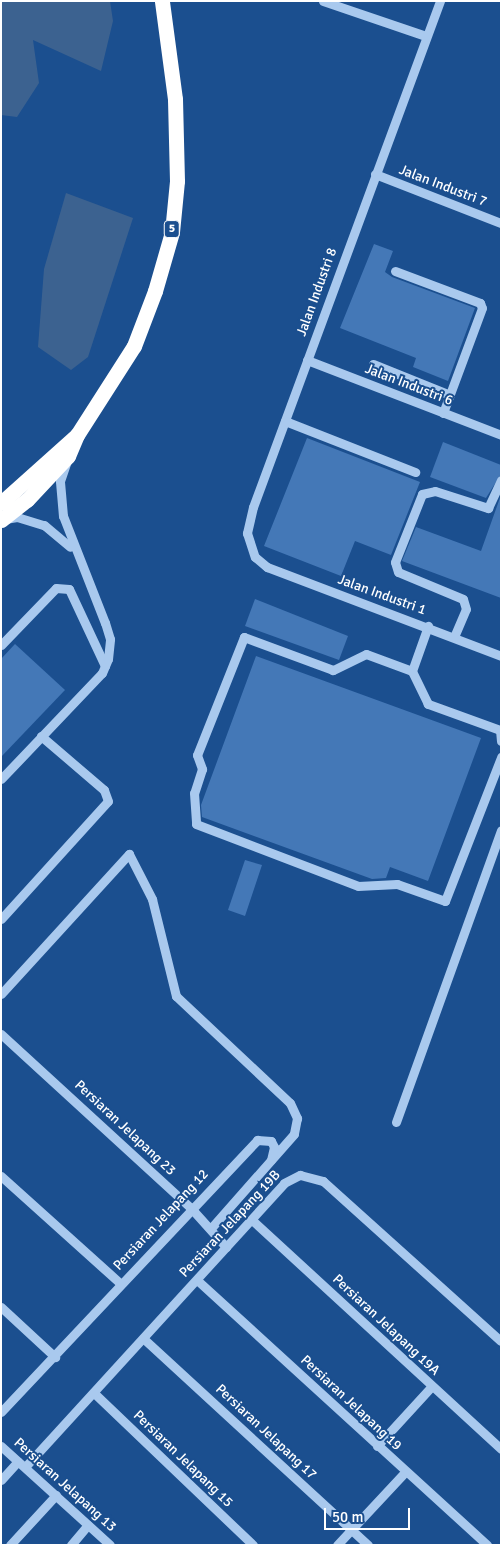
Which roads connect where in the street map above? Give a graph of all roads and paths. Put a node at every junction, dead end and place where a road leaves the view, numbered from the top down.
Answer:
1 (162, 1) edge
2 (323, 1) edge
3 (440, 1) edge
4 (426, 36) junction
5 (375, 174) junction
6 (501, 223) edge
7 (395, 271) dead end
8 (307, 360) junction
9 (372, 364) dead end
10 (450, 395) junction
11 (443, 413) junction
12 (285, 421) junction
13 (77, 435) junction
14 (501, 435) edge
15 (68, 456) junction
16 (415, 472) dead end
17 (501, 480) edge
18 (2, 514) edge
19 (74, 550) junction
20 (255, 557) joint
21 (428, 626) junction
22 (454, 637) junction
23 (1, 645) edge
24 (501, 656) edge
25 (105, 666) junction
26 (412, 671) junction
27 (41, 736) junction
28 (501, 741) edge
29 (501, 757) edge
30 (1, 779) edge
31 (501, 830) edge
32 (1, 919) edge
33 (1, 994) edge
34 (1, 1034) edge
35 (396, 1122) dead end
36 (270, 1162) junction
37 (1, 1176) edge
38 (190, 1207) junction
39 (252, 1220) junction
40 (211, 1228) junction
41 (226, 1247) junction
42 (197, 1280) junction
43 (120, 1284) junction
44 (1, 1307) edge
45 (145, 1340) junction
46 (501, 1340) edge
47 (55, 1356) junction
48 (432, 1386) junction
49 (94, 1393) junction
50 (1, 1412) edge
51 (1, 1446) edge
52 (377, 1446) junction
53 (501, 1449) edge
54 (21, 1464) junction
55 (405, 1472) junction
56 (1, 1480) edge
57 (56, 1495) junction
58 (88, 1525) junction
59 (352, 1530) junction
60 (10, 1545) edge
61 (71, 1545) edge
62 (110, 1545) edge
63 (253, 1545) edge
64 (338, 1545) edge
65 (368, 1545) edge
66 (487, 1545) edge

1 - 13 highway, 5
2 - 4 street
3 - 4 street, Jalan Industri 8
4 - 5 street, Jalan Industri 8
5 - 6 street, Jalan Industri 7
5 - 8 street, Jalan Industri 8
7 - 10 street
8 - 11 street, Jalan Industri 6
8 - 12 street, Jalan Industri 8
9 - 10 street
10 - 11 street
11 - 14 street, Jalan Industri 6
12 - 16 street
12 - 20 street, Jalan Industri 8
13 - 15 highway, 5
13 - 18 highway, 5
15 - 18 highway, 5
15 - 19 street
17 - 22 street
18 - 19 street
19 - 25 street
20 - 21 street, Jalan Industri 1
21 - 22 street, Jalan Industri 1
21 - 26 street
22 - 24 street, Jalan Industri 1
23 - 25 street
25 - 27 street
26 - 28 street
26 - 29 street
27 - 30 street
27 - 32 street
31 - 35 street
33 - 36 street
34 - 38 street, Persiaran Jelapang 23
36 - 38 street, Persiaran Jelapang 12
36 - 40 street
37 - 43 street
38 - 40 street, Persiaran Jelapang 23
38 - 43 street, Persiaran Jelapang 12
39 - 41 street, Persiaran Jelapang 19B
39 - 46 street, Persiaran Jelapang 19B
39 - 48 street, Persiaran Jelapang 19A
40 - 41 street, Persiaran Jelapang 23
41 - 42 street, Persiaran Jelapang 19B
42 - 45 street, Persiaran Jelapang 19B
42 - 52 street, Persiaran Jelapang 19
43 - 47 street, Persiaran Jelapang 12
44 - 47 street
45 - 49 street, Persiaran Jelapang 19B
45 - 59 street, Persiaran Jelapang 17
47 - 50 street, Persiaran Jelapang 12
48 - 52 street
48 - 53 street, Persiaran Jelapang 19A
49 - 54 street, Persiaran Jelapang 19B
49 - 63 street, Persiaran Jelapang 15
51 - 54 street, Persiaran Jelapang 13
52 - 55 street, Persiaran Jelapang 19
54 - 56 street, Persiaran Jelapang 19B
54 - 57 street, Persiaran Jelapang 13
55 - 59 street
55 - 66 street, Persiaran Jelapang 19
57 - 58 street, Persiaran Jelapang 13
57 - 60 street
58 - 61 street
58 - 62 street, Persiaran Jelapang 13
59 - 64 street
59 - 65 street, Persiaran Jelapang 17

